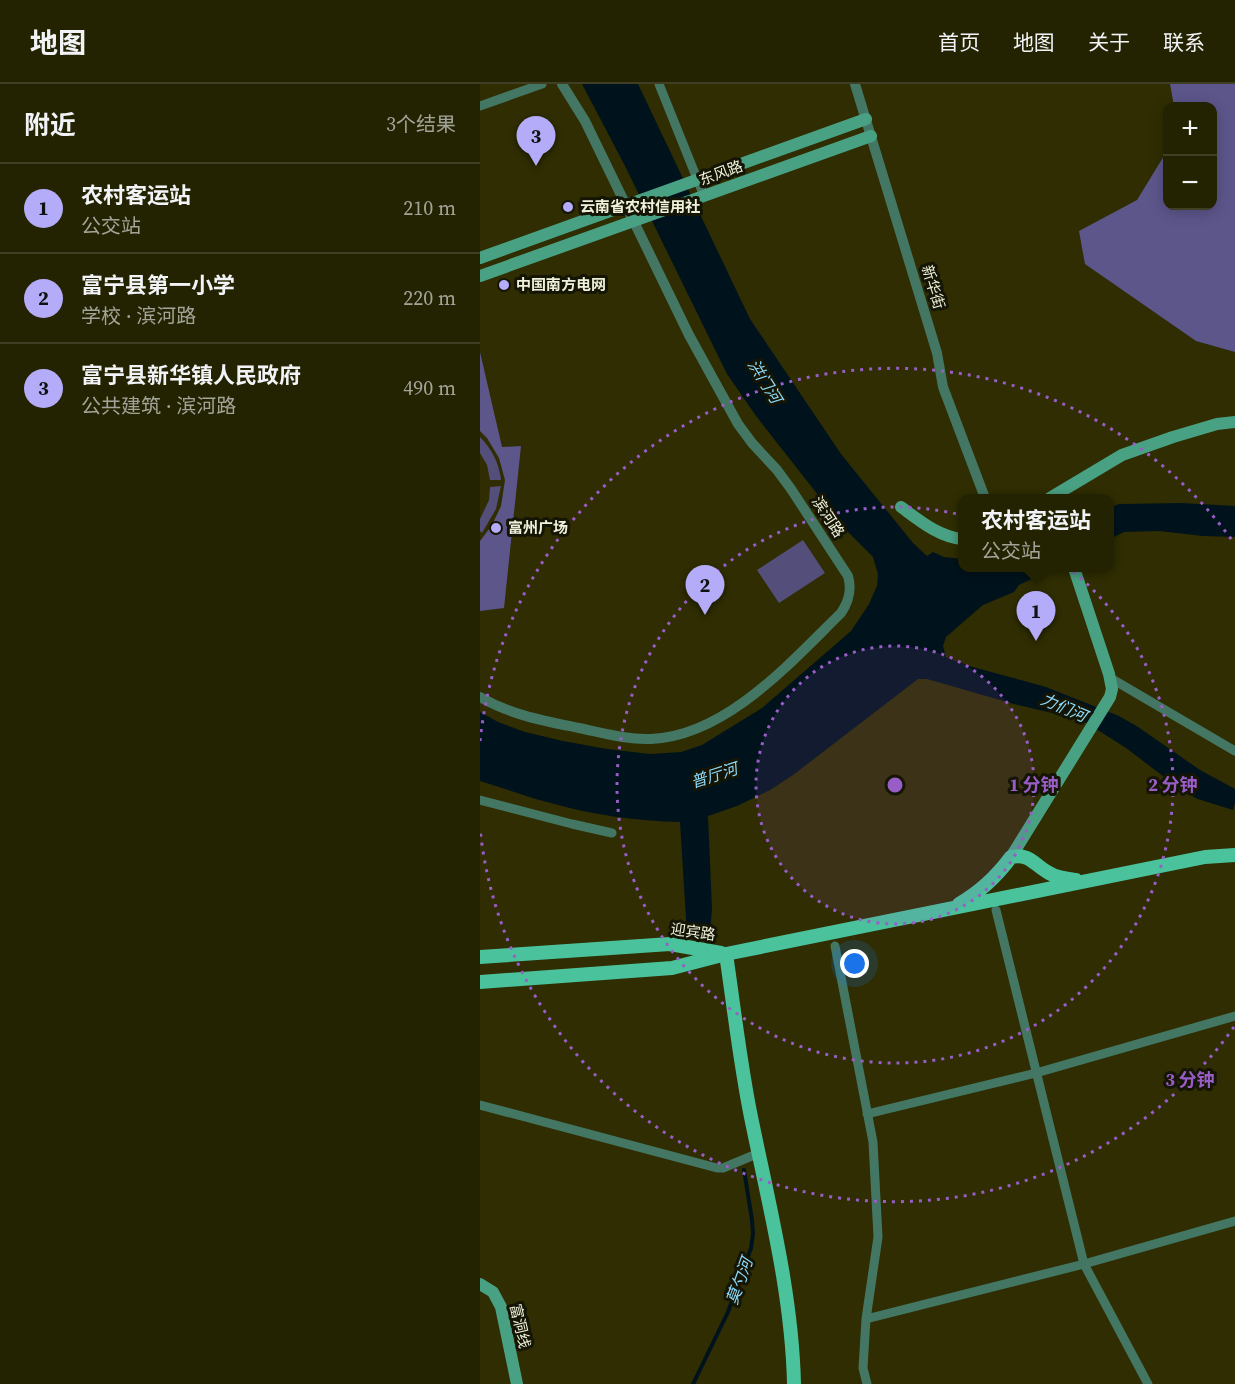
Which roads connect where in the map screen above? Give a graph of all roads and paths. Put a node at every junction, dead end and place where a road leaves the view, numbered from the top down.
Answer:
1 (542, 84) edge
2 (562, 84) edge
3 (659, 84) edge
4 (855, 84) edge
5 (480, 106) edge
6 (866, 119) junction
7 (871, 136) junction
8 (697, 180) junction
9 (704, 196) junction
10 (626, 205) junction
11 (633, 221) junction
12 (480, 258) edge
13 (480, 276) edge
14 (1235, 422) edge
15 (983, 494) edge
16 (1058, 494) edge
17 (901, 507) dead end
18 (958, 538) edge
19 (1076, 572) edge
20 (1112, 679) dead end
21 (480, 697) edge
22 (1235, 751) edge
23 (480, 800) edge
24 (612, 832) dead end
25 (1025, 835) junction
26 (1235, 855) edge
27 (1011, 857) junction
28 (1035, 862) junction
29 (996, 876) junction
30 (1092, 880) junction
31 (1036, 891) junction
32 (1007, 897) junction
33 (949, 909) junction
34 (996, 910) dead end
35 (835, 946) dead end
36 (726, 954) junction
37 (480, 957) edge
38 (480, 982) edge
39 (1235, 1016) edge
40 (1036, 1073) junction
41 (480, 1104) edge
42 (867, 1114) junction
43 (759, 1153) junction
44 (1235, 1221) edge
45 (1084, 1264) junction
46 (480, 1284) edge
47 (866, 1319) junction
48 (517, 1384) edge
49 (794, 1384) edge
50 (867, 1384) edge
51 (1148, 1384) edge

1 - 5 street
2 - 10 street, 滨河路
3 - 8 street
4 - 6 street, 新华街
6 - 7 street, 新华街
6 - 8 main road, 东风路
7 - 9 main road, 东风路
7 - 15 street, 新华街
8 - 9 street
8 - 10 main road, 东风路
9 - 11 main road, 东风路
10 - 11 street, 滨河路
10 - 12 main road, 东风路
11 - 13 main road, 东风路
11 - 21 street, 滨河路
14 - 16 main road
17 - 18 main road
19 - 25 main road
20 - 22 street
23 - 24 street
25 - 27 main road
25 - 28 main road
26 - 30 main road
27 - 28 main road
27 - 29 main road
28 - 30 main road
28 - 31 main road
29 - 32 main road
29 - 33 main road
30 - 31 main road
31 - 32 main road
32 - 33 main road
33 - 36 main road
34 - 40 street
35 - 42 street
36 - 37 main road, 迎宾路
36 - 38 main road, 迎宾路
36 - 43 main road
39 - 40 street
40 - 42 street
40 - 45 street
41 - 43 street
42 - 47 street
43 - 49 main road
44 - 45 street
45 - 47 street
45 - 51 street
46 - 48 main road, 富洞线
47 - 50 street

